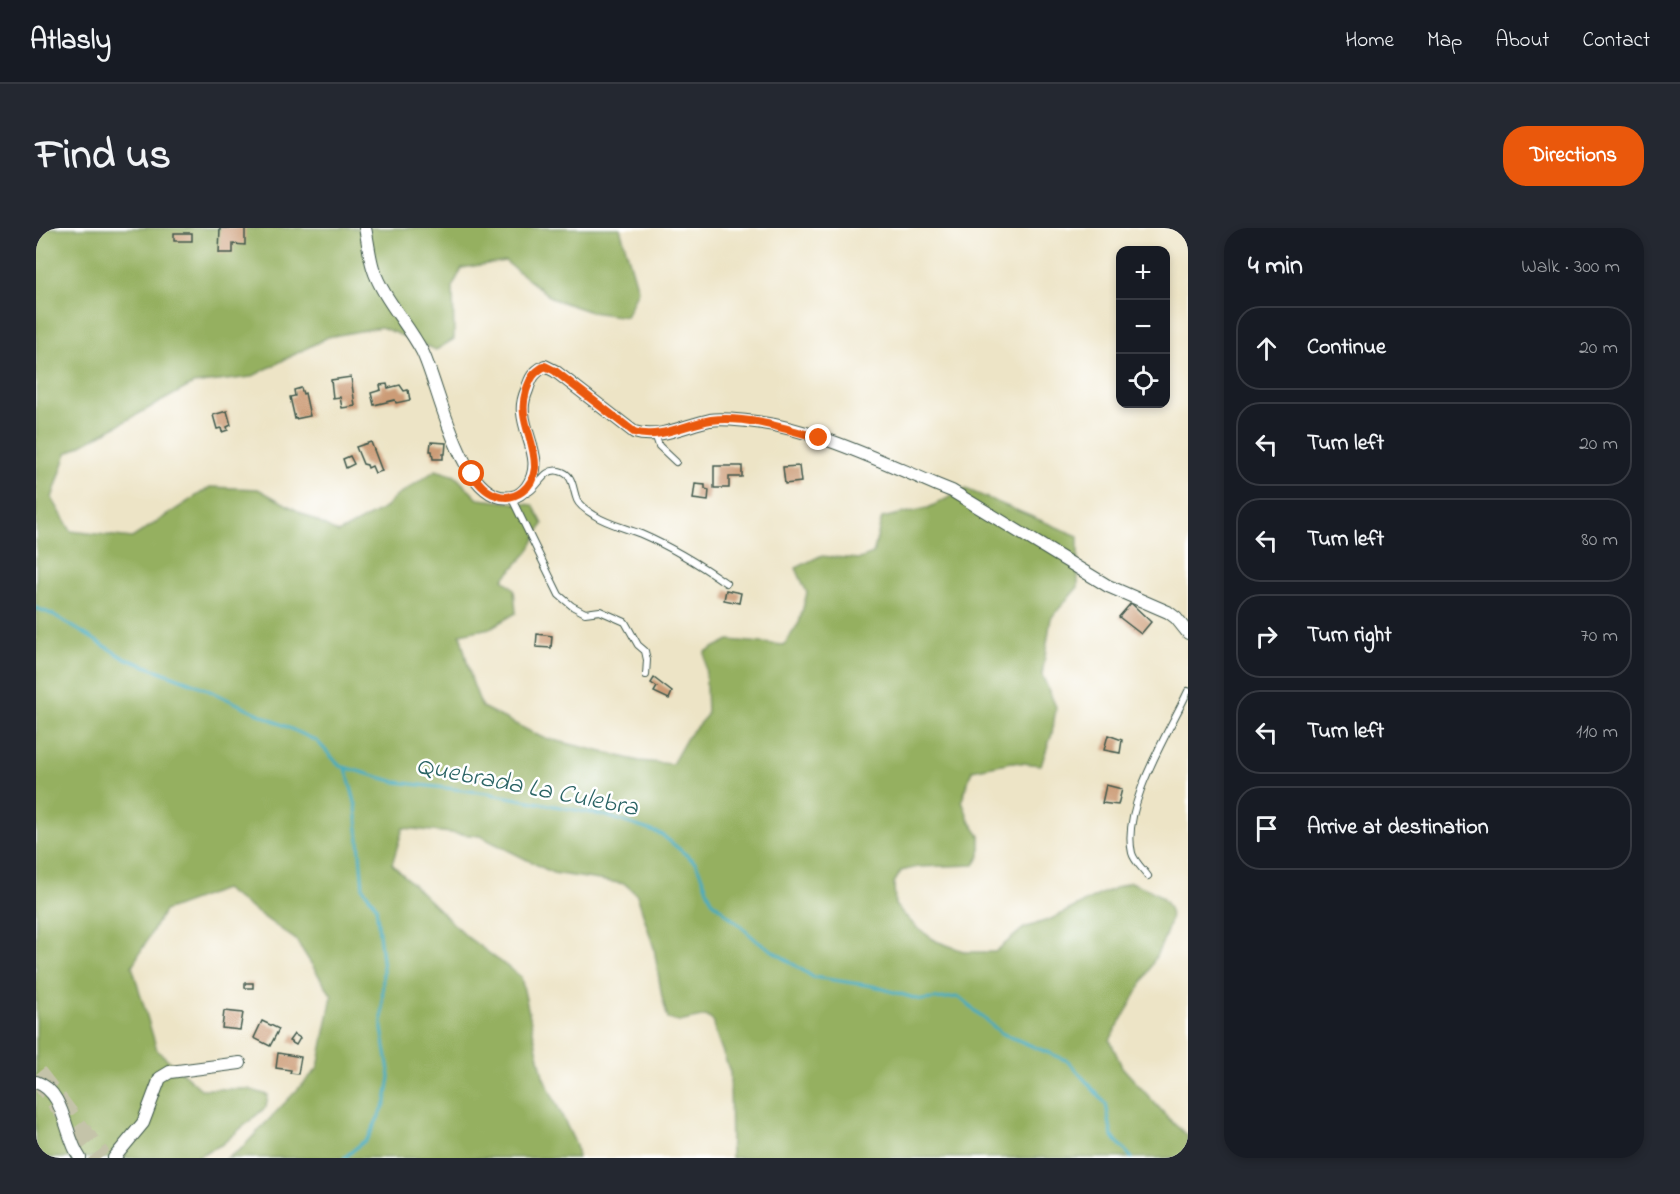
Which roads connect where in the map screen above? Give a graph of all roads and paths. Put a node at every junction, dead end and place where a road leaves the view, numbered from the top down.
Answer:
1 (365, 228) edge
2 (655, 434) junction
3 (676, 462) dead end
4 (516, 496) junction
5 (726, 583) dead end
6 (1188, 633) edge
7 (646, 675) dead end
8 (1188, 691) edge
9 (1148, 876) dead end
10 (240, 1063) dead end
11 (36, 1082) edge
12 (80, 1158) edge
13 (114, 1158) edge

1 - 4 street
2 - 3 lane
2 - 4 street
2 - 6 street
4 - 5 lane
4 - 7 lane
8 - 9 lane
10 - 13 street
11 - 12 street

